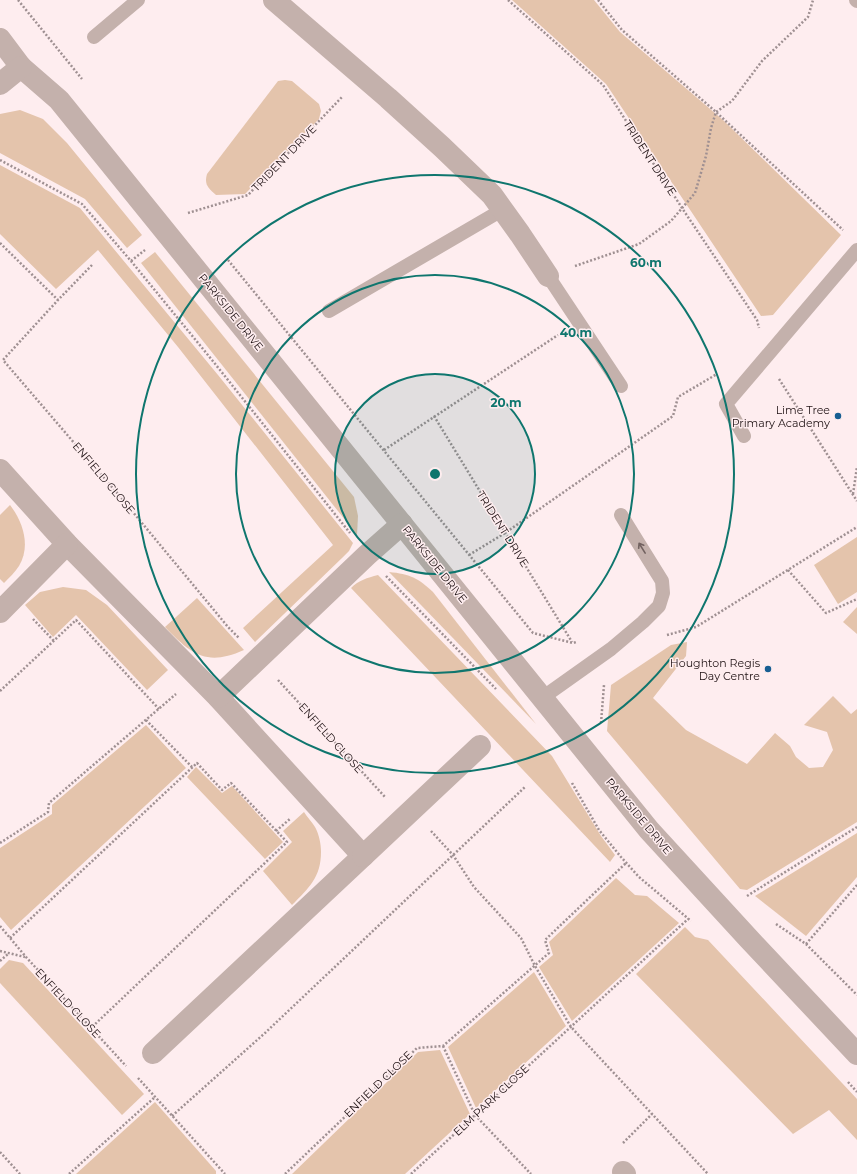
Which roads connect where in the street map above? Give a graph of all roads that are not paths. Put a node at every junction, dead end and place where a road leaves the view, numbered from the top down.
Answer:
1 (138, 0) edge
2 (274, 0) edge
3 (94, 37) dead end
4 (0, 39) edge
5 (21, 67) junction
6 (0, 84) edge
7 (502, 210) junction
8 (857, 250) edge
9 (548, 276) joint
10 (329, 311) dead end
11 (621, 386) dead end
12 (744, 436) dead end
13 (0, 470) edge
14 (622, 515) dead end
15 (402, 524) junction
16 (67, 544) junction
17 (0, 612) edge
18 (218, 697) junction
19 (542, 698) junction
20 (480, 746) dead end
21 (363, 856) junction
22 (153, 1053) dead end
23 (857, 1054) edge

1 - 3 lane
2 - 7 street
4 - 5 street, PARKSIDE DRIVE
5 - 6 street
5 - 15 street, PARKSIDE DRIVE
7 - 9 street
7 - 10 lane
8 - 12 lane
9 - 11 lane
13 - 16 street
19 -> 14 lane
15 - 18 street
15 - 19 street, PARKSIDE DRIVE
16 - 17 street
16 - 18 street
18 - 21 street
19 - 23 street, PARKSIDE DRIVE
20 - 21 street
21 - 22 street

